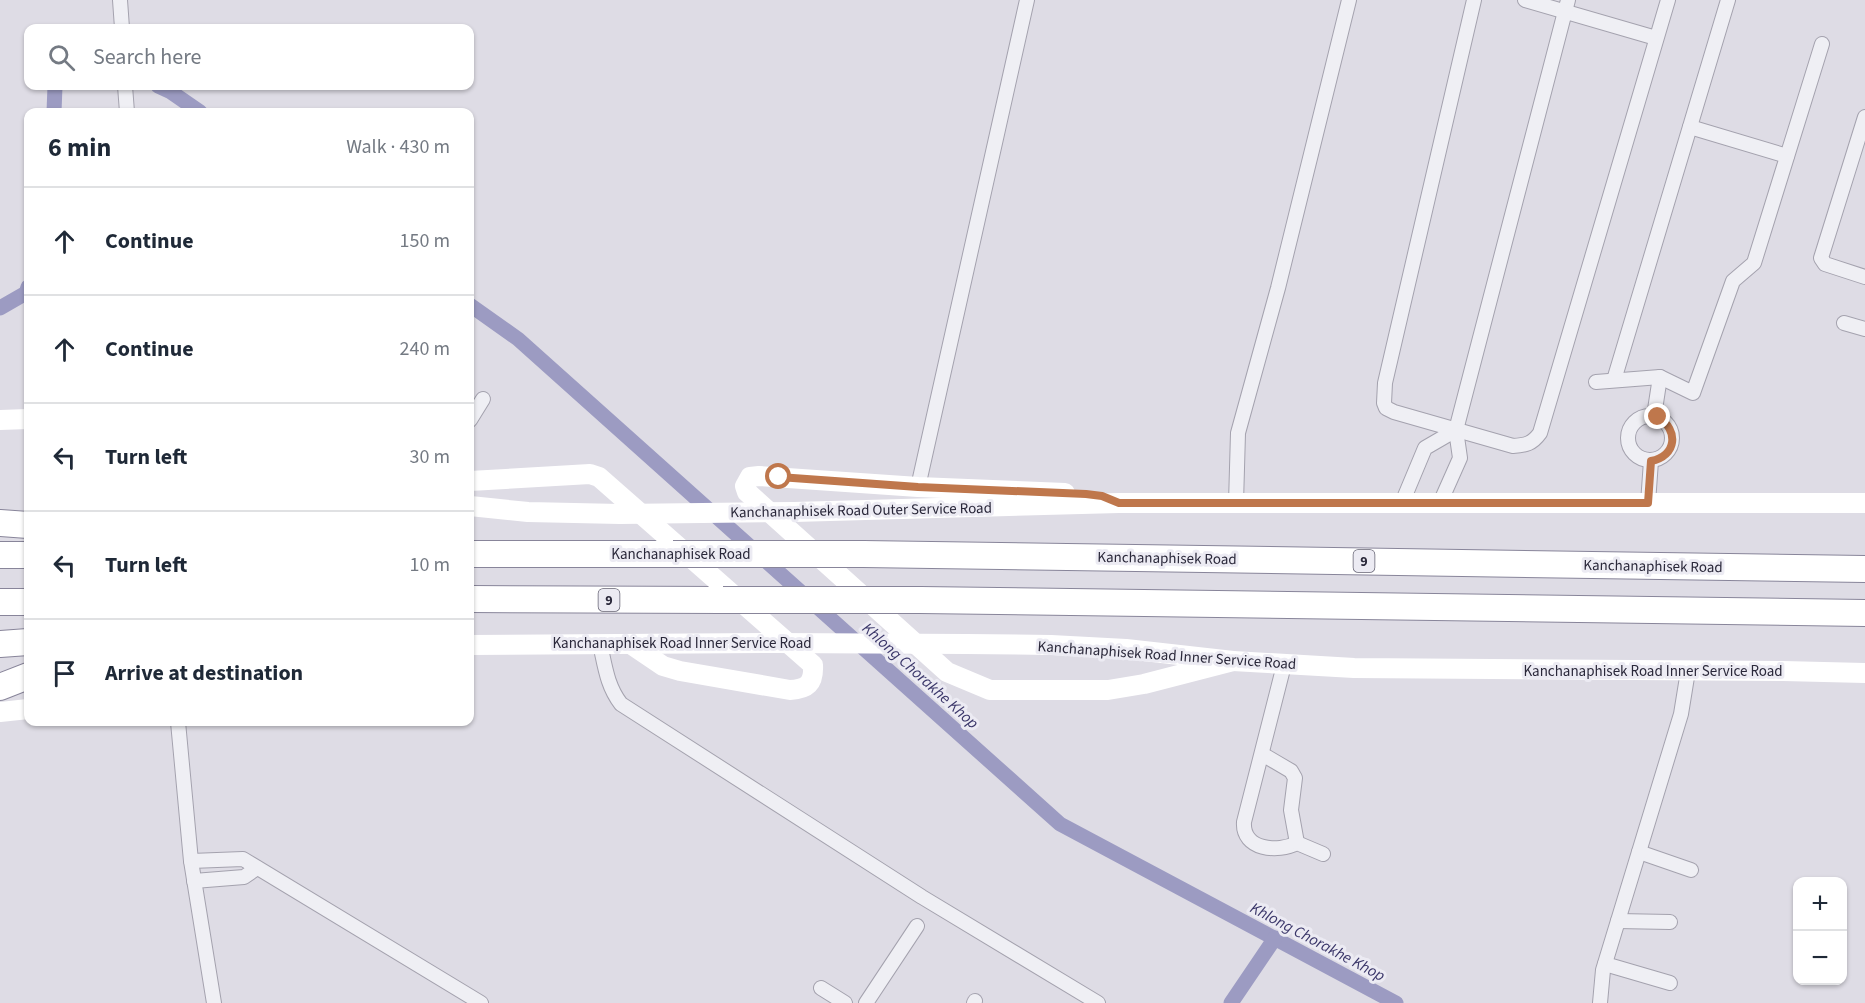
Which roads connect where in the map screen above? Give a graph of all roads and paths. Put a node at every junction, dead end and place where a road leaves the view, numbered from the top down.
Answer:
1 (120, 0) edge
2 (1027, 0) edge
3 (1349, 0) edge
4 (1474, 0) edge
5 (1525, 0) edge
6 (1668, 0) edge
7 (1728, 0) edge
8 (1567, 5) edge
9 (122, 24) edge
10 (1656, 38) junction
11 (1822, 44) dead end
12 (125, 90) edge
13 (127, 108) edge
14 (1865, 117) edge
15 (1690, 127) junction
16 (1787, 156) junction
17 (1865, 277) edge
18 (1844, 323) dead end
19 (1865, 329) edge
20 (1660, 377) junction
21 (1614, 380) junction
22 (1596, 382) dead end
23 (483, 399) dead end
24 (474, 414) edge
25 (1654, 416) junction
26 (24, 419) edge
27 (0, 420) edge
28 (1456, 430) junction
29 (1651, 461) junction
30 (474, 481) edge
31 (918, 487) junction
32 (1119, 503) junction
33 (1236, 503) junction
34 (1402, 503) junction
35 (1440, 503) junction
36 (1648, 503) junction
37 (1865, 503) edge
38 (474, 506) edge
39 (0, 523) edge
40 (24, 525) edge
41 (474, 554) edge
42 (0, 555) edge
43 (24, 555) edge
44 (1865, 569) edge
45 (474, 599) edge
46 (0, 602) edge
47 (24, 602) edge
48 (1865, 613) edge
49 (24, 642) edge
50 (0, 644) edge
51 (600, 644) junction
52 (474, 645) edge
53 (632, 645) junction
54 (1233, 661) junction
55 (1284, 665) junction
56 (1688, 671) junction
57 (1865, 673) edge
58 (24, 678) edge
59 (0, 687) edge
60 (24, 709) edge
61 (0, 712) edge
62 (178, 726) edge
63 (1262, 754) junction
64 (1298, 843) junction
65 (1639, 852) junction
66 (1323, 854) dead end
67 (191, 861) junction
68 (257, 868) junction
69 (1691, 870) dead end
70 (194, 881) junction
71 (1618, 921) junction
72 (1670, 922) dead end
73 (917, 926) dead end
74 (1605, 964) junction
75 (1670, 983) dead end
76 (821, 988) dead end
77 (214, 1003) edge
78 (481, 1003) edge
79 (845, 1003) edge
80 (866, 1003) edge
81 (1098, 1003) edge
82 (1600, 1003) edge

1 - 9 street
2 - 31 street
3 - 33 street
4 - 28 street
5 - 8 street
6 - 10 street
7 - 15 street
8 - 10 street
8 - 28 street
10 - 28 street
11 - 16 street
12 - 13 street
14 - 17 street
15 - 16 street
15 - 21 street
16 - 20 street
18 - 19 street
20 - 21 street
20 - 25 street
21 - 22 street
23 - 24 street
25 - 29 street
25 - 29 street
26 - 27 main road
28 - 34 street
28 - 35 street
29 - 36 street
30 - 53 main road
31 - 32 main road
31 - 54 main road
32 - 33 main road, Kanchanaphisek Road Outer Service Road
32 - 38 main road, Kanchanaphisek Road Outer Service Road, bridge
33 - 34 main road, Kanchanaphisek Road Outer Service Road
34 - 35 main road, Kanchanaphisek Road Outer Service Road
35 - 36 main road, Kanchanaphisek Road Outer Service Road
36 - 37 main road, Kanchanaphisek Road Outer Service Road
39 - 40 highway
41 - 44 highway, Kanchanaphisek Road / 9, bridge
42 - 43 highway
45 - 48 highway, 9, bridge
46 - 47 highway
49 - 50 highway
51 - 52 main road, Kanchanaphisek Road Inner Service Road
51 - 53 main road, Kanchanaphisek Road Inner Service Road
51 - 81 street
53 - 54 main road, Kanchanaphisek Road Inner Service Road, bridge
54 - 55 main road, Kanchanaphisek Road Inner Service Road
55 - 56 main road, Kanchanaphisek Road Inner Service Road
55 - 63 street
56 - 57 main road, Kanchanaphisek Road Inner Service Road
56 - 65 street
58 - 59 highway
60 - 61 main road
62 - 67 street
63 - 64 street
63 - 64 street
64 - 66 street
65 - 69 street
65 - 71 street
67 - 68 street
67 - 70 street
68 - 70 street
68 - 78 street
70 - 77 street
71 - 72 street
71 - 74 street
73 - 80 street
74 - 75 street
74 - 82 street
76 - 79 street

